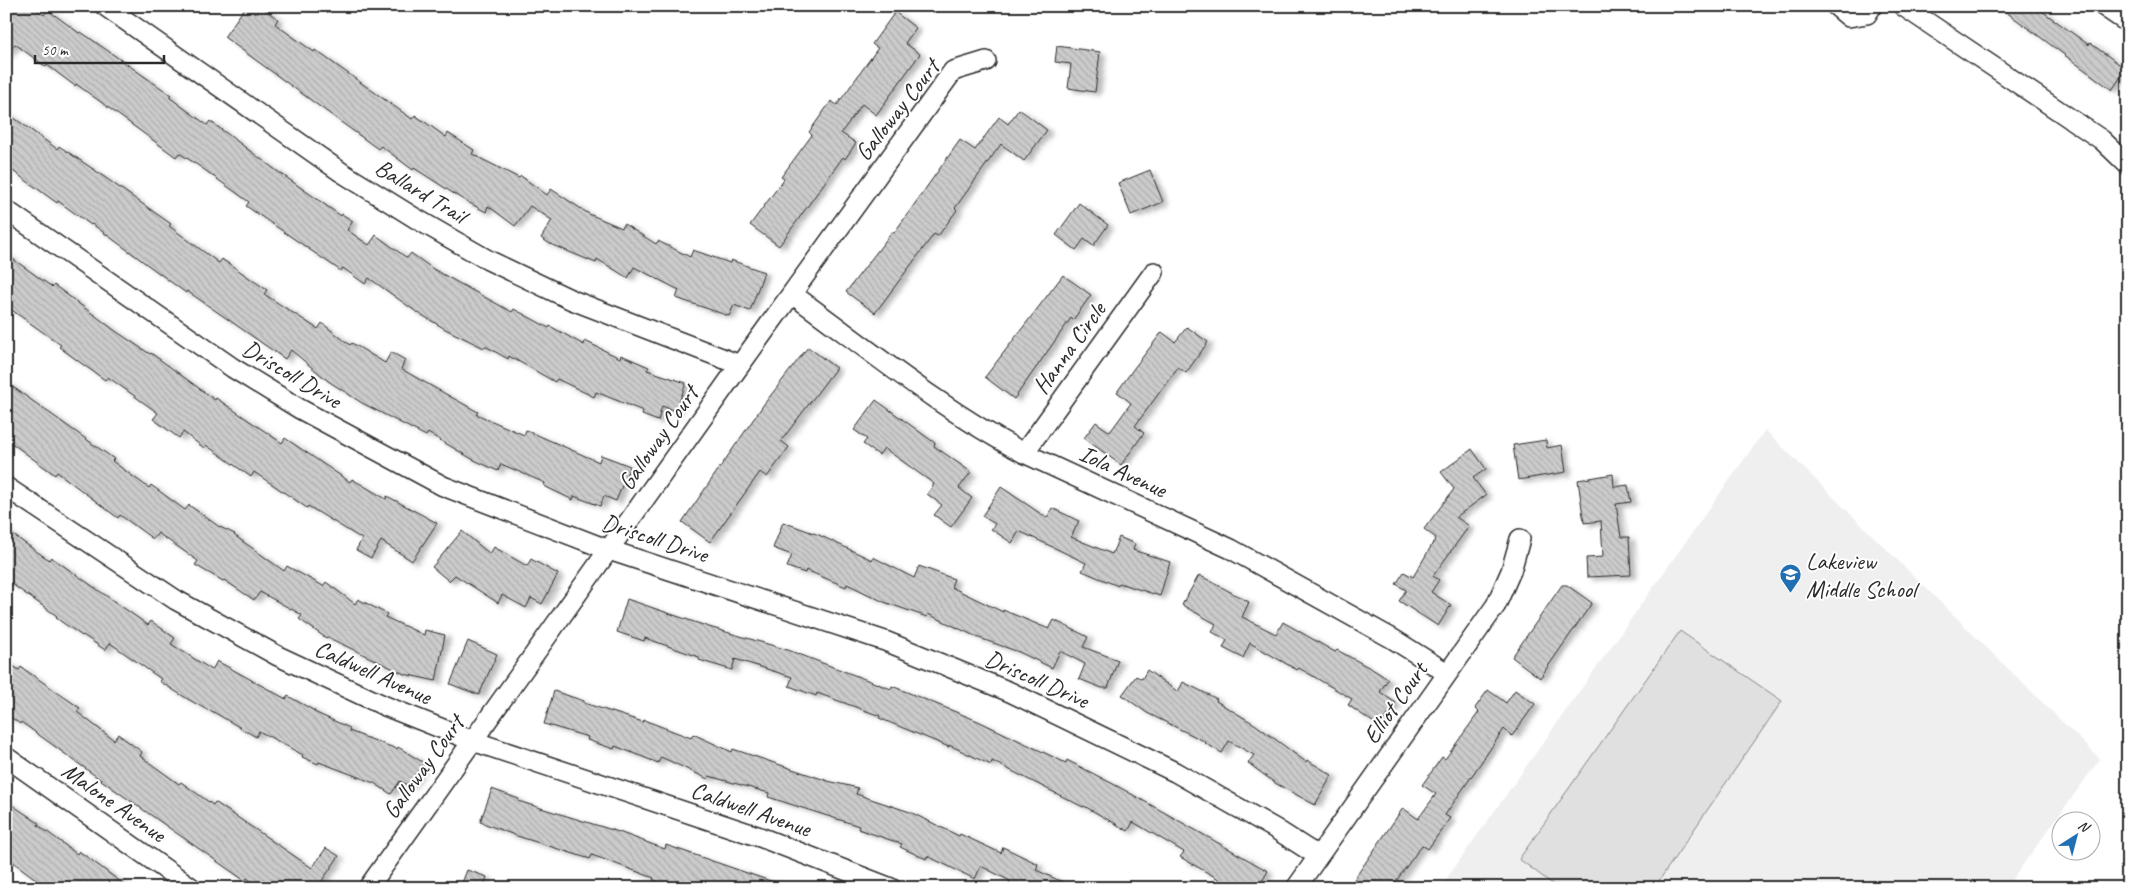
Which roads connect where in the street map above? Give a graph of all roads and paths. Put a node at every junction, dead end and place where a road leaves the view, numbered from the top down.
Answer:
1 (105, 6) edge
2 (1836, 6) edge
3 (1872, 6) edge
4 (1904, 6) edge
5 (2103, 6) edge
6 (2128, 23) edge
7 (986, 61) dead end
8 (2128, 165) edge
9 (6, 210) edge
10 (1154, 272) dead end
11 (792, 294) junction
12 (740, 365) junction
13 (1024, 453) junction
14 (6, 487) edge
15 (1520, 539) dead end
16 (609, 550) junction
17 (1447, 673) junction
18 (473, 741) junction
19 (6, 756) edge
20 (1318, 856) junction
21 (192, 888) edge
22 (368, 888) edge
23 (891, 888) edge
24 (1296, 888) edge

1 - 12 street, Ballard Trail
2 - 3 street
4 - 8 street
5 - 6 street
7 - 11 street, Galloway Court
9 - 16 street, Driscoll Drive
10 - 13 street, Hanna Circle
11 - 12 street, Galloway Court
11 - 13 street, Iola Avenue
12 - 16 street, Galloway Court
13 - 17 street, Iola Avenue
14 - 18 street, Caldwell Avenue
15 - 17 street, Elliot Court
16 - 18 street, Galloway Court
16 - 20 street, Driscoll Drive
17 - 20 street, Elliot Court
18 - 22 street, Galloway Court
18 - 23 street, Caldwell Avenue
19 - 21 street, Malone Avenue
20 - 24 street, Elliot Court

